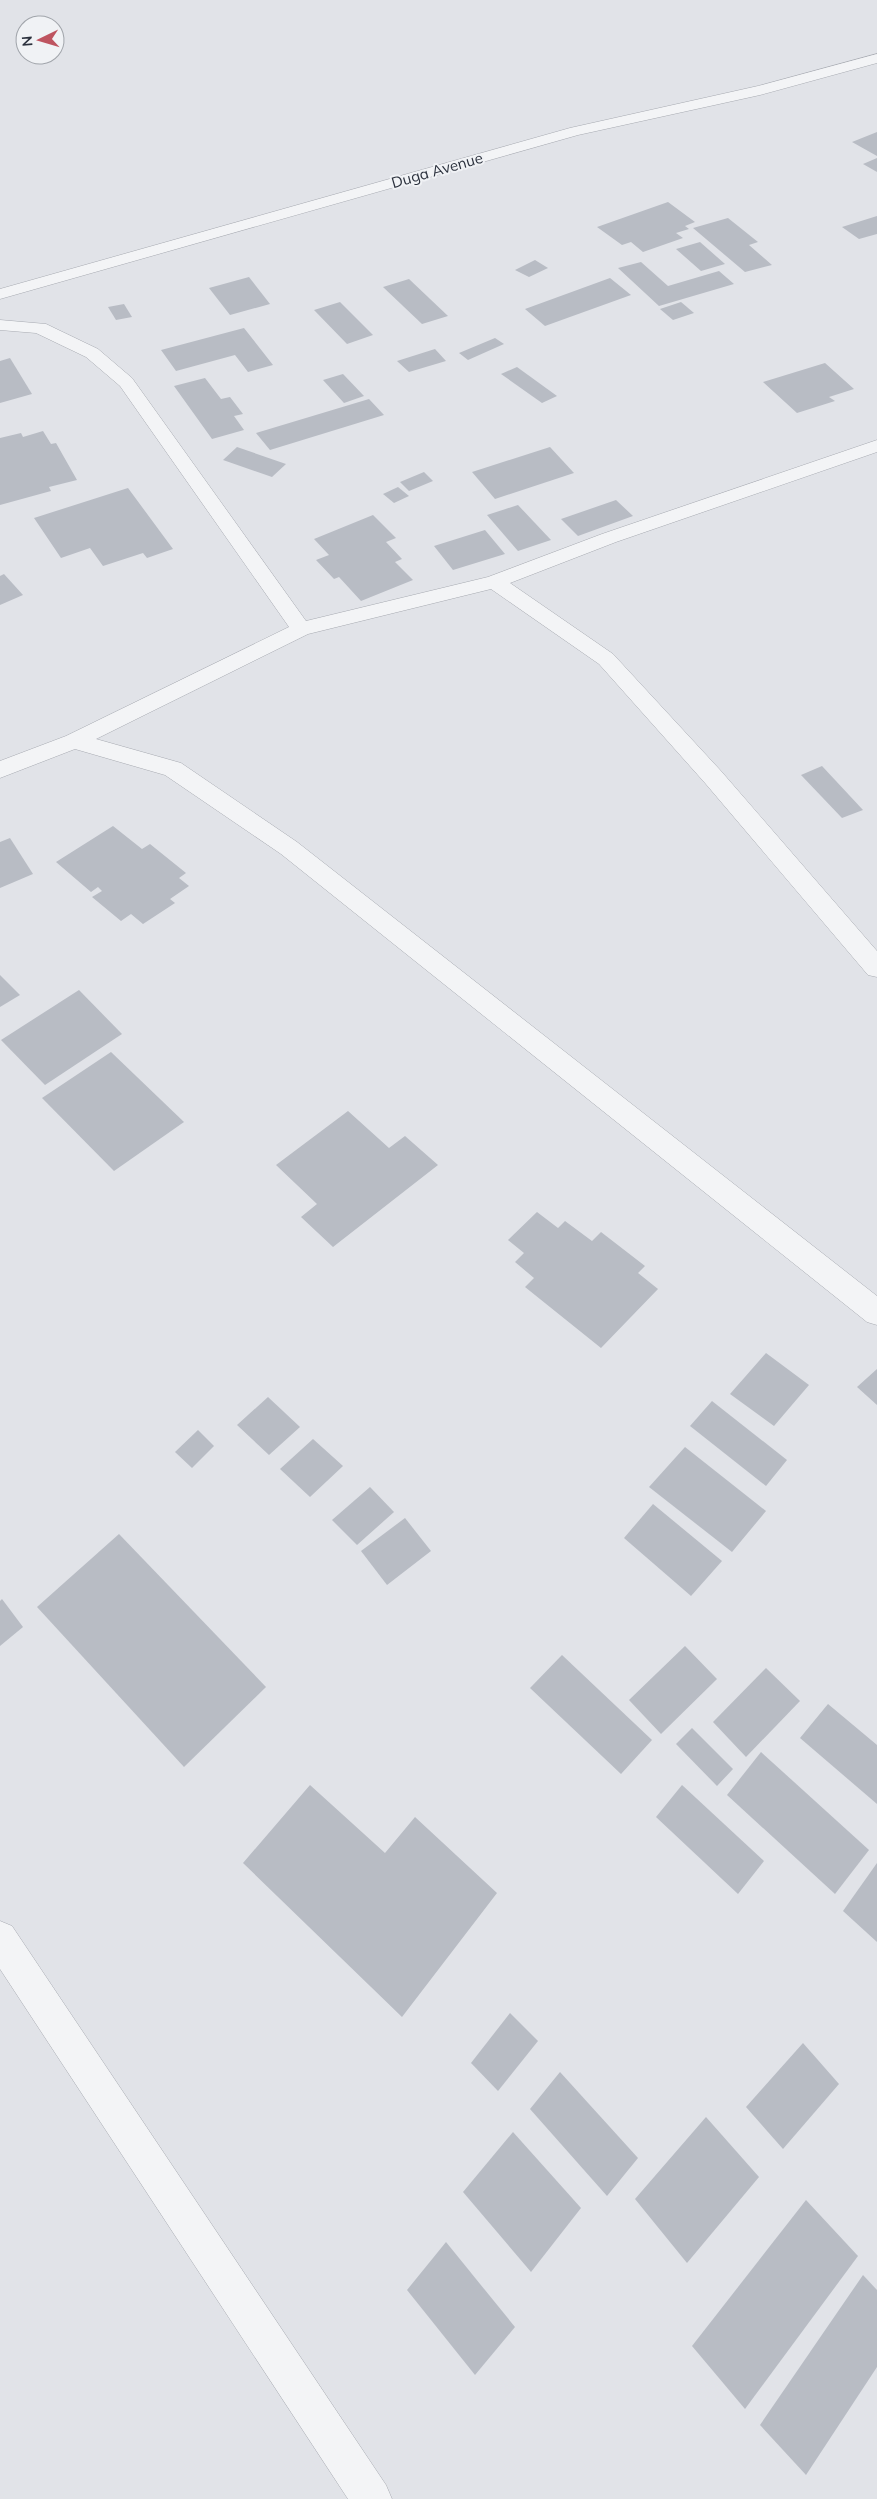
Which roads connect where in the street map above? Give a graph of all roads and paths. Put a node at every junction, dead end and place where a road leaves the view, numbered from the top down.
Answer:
1 (877, 58) edge
2 (0, 294) edge
3 (0, 325) edge
4 (877, 446) edge
5 (494, 582) junction
6 (301, 629) junction
7 (74, 741) junction
8 (0, 770) edge
9 (877, 968) edge
10 (877, 1313) edge
11 (0, 1938) edge
12 (372, 2499) edge

1 - 2 street, Duga Avenue
3 - 6 street
4 - 5 street
5 - 6 street
5 - 9 street
6 - 7 street
7 - 8 street
7 - 10 street
11 - 12 street

